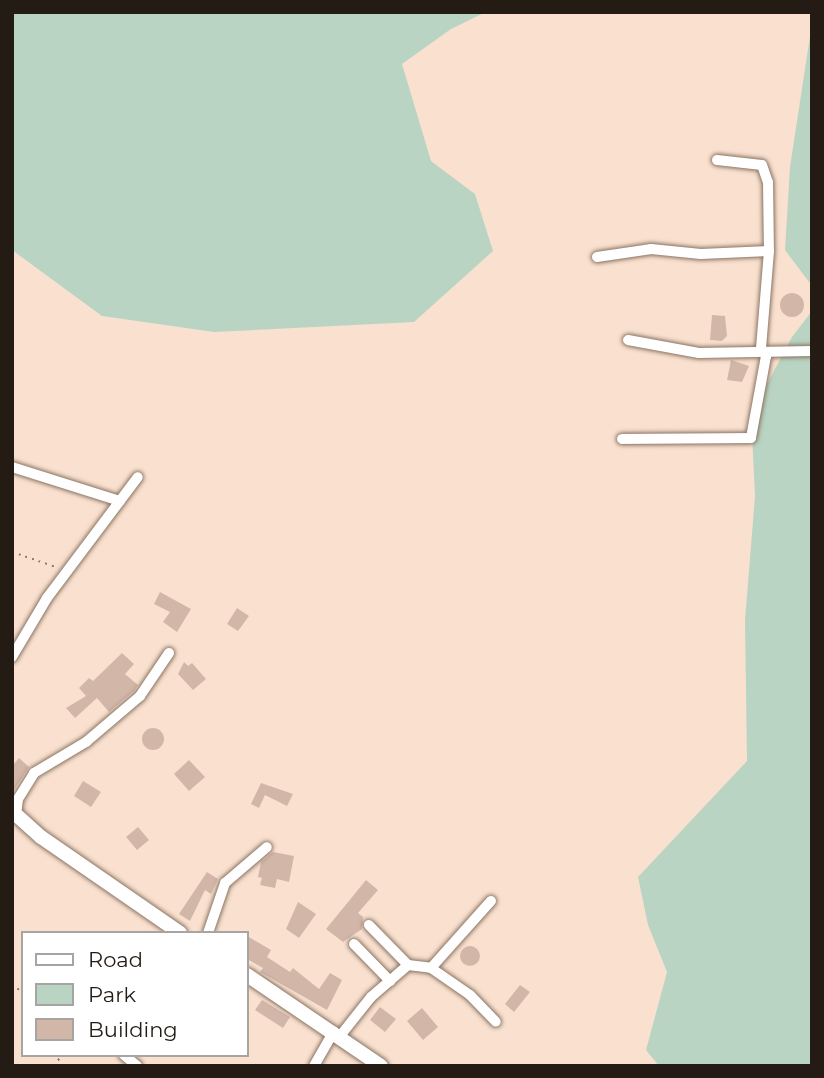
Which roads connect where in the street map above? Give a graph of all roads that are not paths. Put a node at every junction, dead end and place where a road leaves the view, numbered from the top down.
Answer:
1 (717, 160) dead end
2 (769, 251) junction
3 (597, 257) dead end
4 (628, 340) dead end
5 (761, 349) junction
6 (812, 351) edge
7 (622, 439) dead end
8 (12, 467) edge
9 (138, 477) dead end
10 (120, 501) junction
11 (169, 653) dead end
12 (12, 657) edge
13 (14, 813) edge
14 (267, 848) dead end
15 (491, 901) dead end
16 (369, 925) dead end
17 (177, 931) edge
18 (209, 931) edge
19 (354, 944) dead end
20 (408, 965) junction
21 (431, 968) junction
22 (248, 976) edge
23 (390, 981) junction
24 (496, 1021) dead end
25 (337, 1033) junction
26 (377, 1065) edge
27 (314, 1066) edge

1 - 2 street
2 - 3 street
2 - 5 street
4 - 5 street
5 - 6 street
5 - 7 street
8 - 10 street
9 - 10 street
10 - 12 street
11 - 13 street
13 - 17 street
14 - 18 street
15 - 21 street
16 - 20 street
19 - 23 street
20 - 21 street
20 - 23 street
21 - 24 street
22 - 25 street
23 - 25 street
25 - 26 street
25 - 27 street

